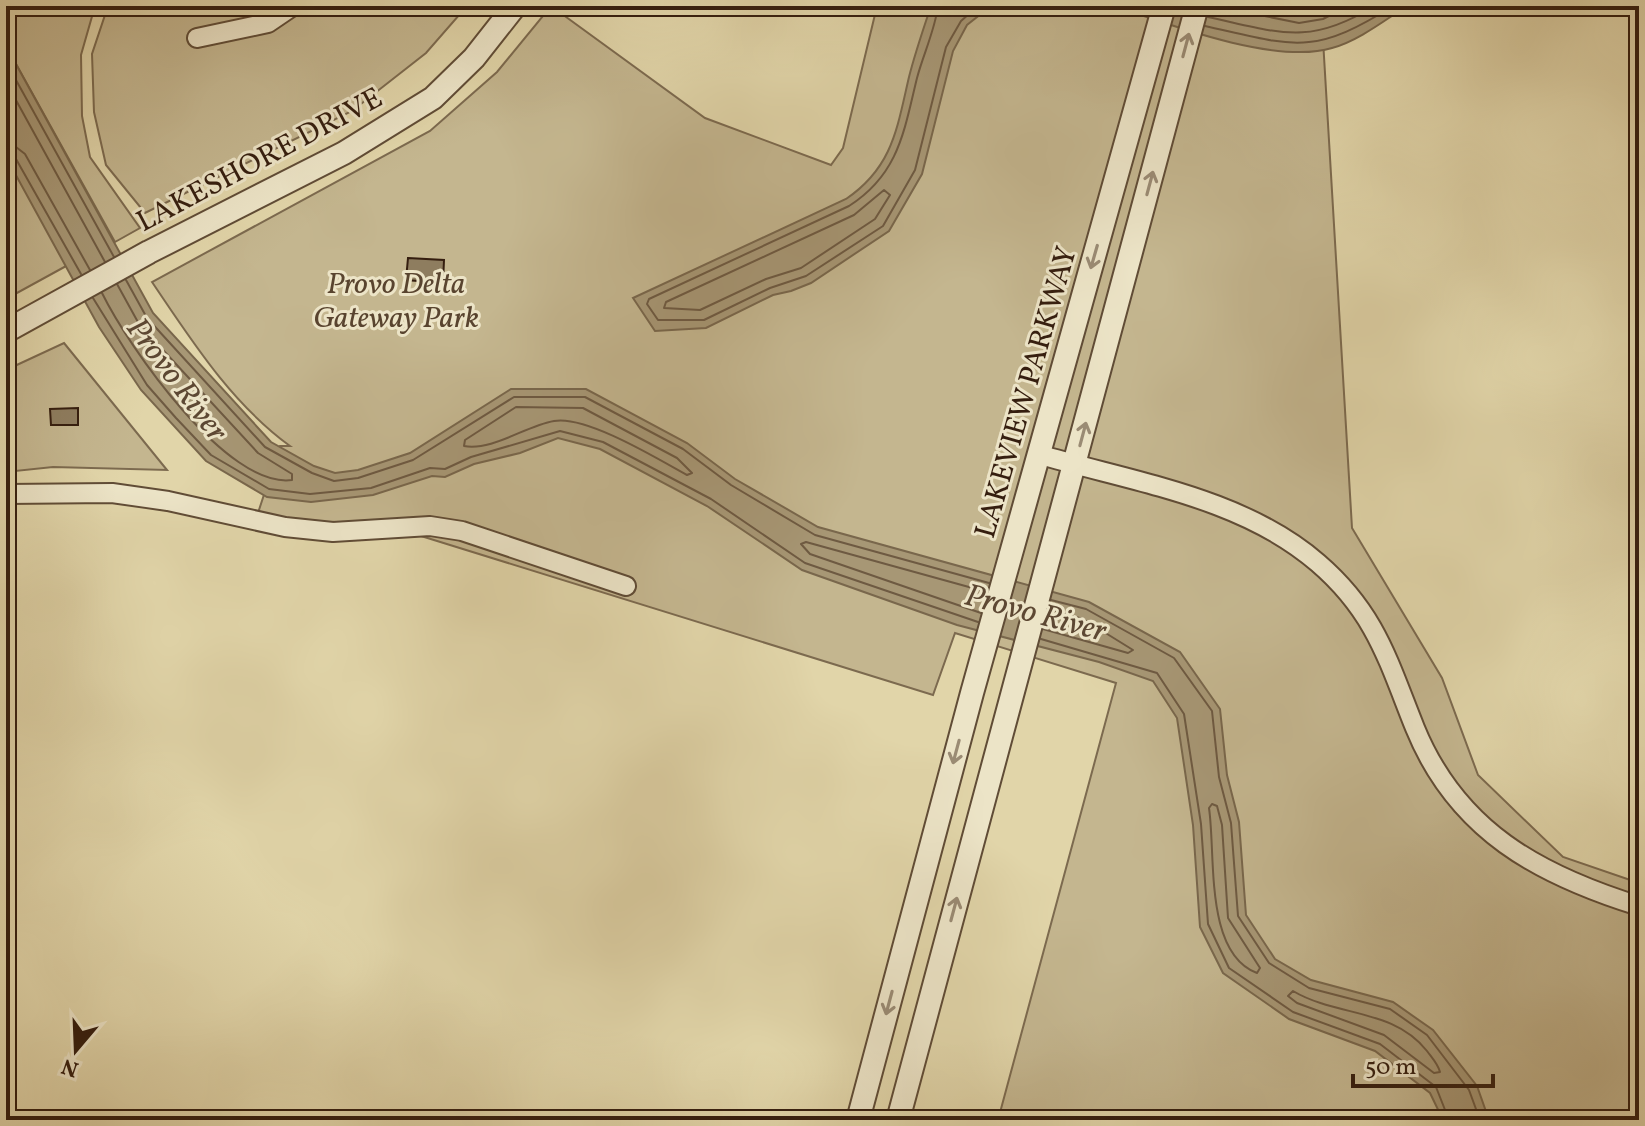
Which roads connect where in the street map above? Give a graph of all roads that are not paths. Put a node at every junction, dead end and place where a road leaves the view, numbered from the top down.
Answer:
1 (293, 6) edge
2 (515, 6) edge
3 (1164, 6) edge
4 (1197, 6) edge
5 (197, 38) dead end
6 (6, 331) edge
7 (1038, 454) junction
8 (1075, 465) junction
9 (6, 494) edge
10 (626, 586) dead end
11 (1639, 906) edge
12 (858, 1120) edge
13 (898, 1120) edge

1 - 5 street
2 - 6 street, LAKESHORE DRIVE
3 -> 7 street, LAKEVIEW PARKWAY
8 -> 4 street
7 - 8 street
7 -> 12 street, LAKEVIEW PARKWAY
8 - 11 street
13 -> 8 street
9 - 10 street

